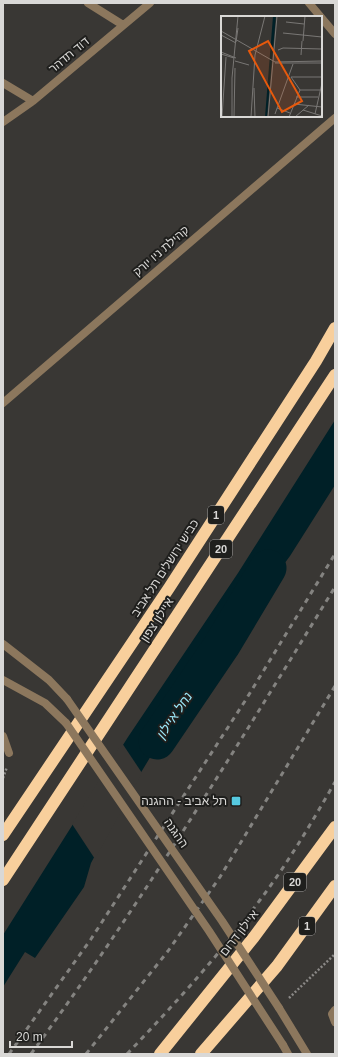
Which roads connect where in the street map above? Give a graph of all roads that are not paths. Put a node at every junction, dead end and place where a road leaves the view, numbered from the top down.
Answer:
1 (88, 3) edge
2 (150, 3) edge
3 (309, 3) edge
4 (320, 16) edge
5 (322, 18) edge
6 (123, 25) junction
7 (335, 34) edge
8 (3, 84) edge
9 (33, 101) junction
10 (335, 118) edge
11 (3, 122) edge
12 (335, 328) edge
13 (335, 375) edge
14 (3, 403) edge
15 (3, 644) edge
16 (3, 680) edge
17 (3, 736) edge
18 (9, 753) dead end
19 (335, 827) edge
20 (3, 835) edge
21 (3, 880) edge
22 (335, 886) edge
23 (335, 1010) edge
24 (335, 1022) edge
25 (160, 1054) edge
26 (201, 1054) edge
27 (288, 1054) edge
28 (307, 1054) edge

1 - 6 street
2 - 6 street, דוד תדהר
3 - 4 street
5 - 7 street
6 - 9 street, דוד תדהר
8 - 9 street
9 - 11 street, דוד תדהר
10 - 14 street, קהילת ניו יורק
12 - 20 highway, כביש ירושלים תל אביב / 1
13 - 21 highway, איילון צפון / 20
15 - 28 street, ההגנה, bridge
16 - 27 street, bridge
17 - 18 street
19 - 25 highway, איילון דרום / 20
22 - 26 highway, 1
23 - 24 street

